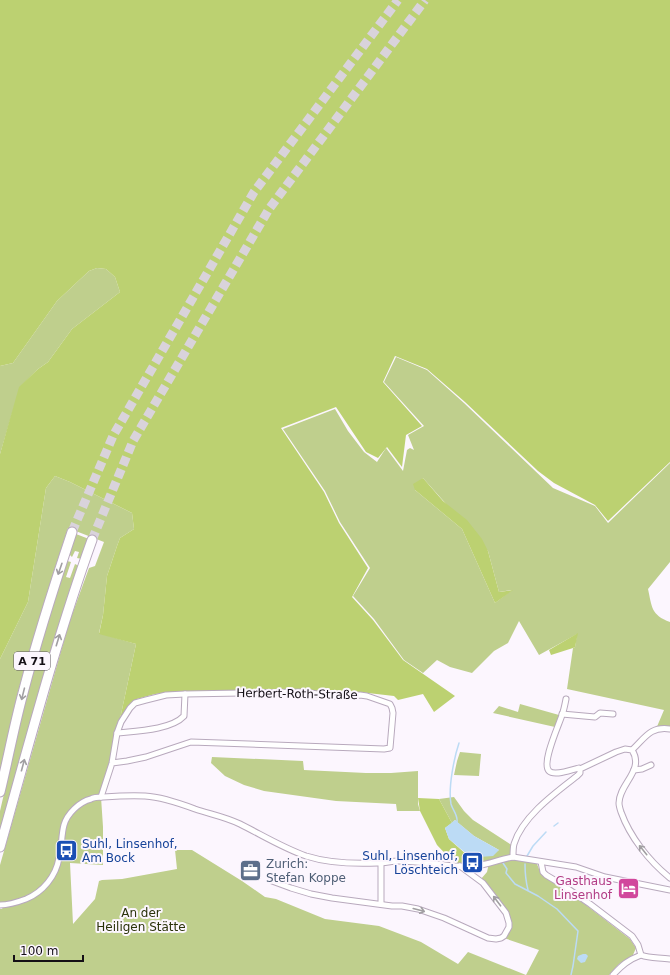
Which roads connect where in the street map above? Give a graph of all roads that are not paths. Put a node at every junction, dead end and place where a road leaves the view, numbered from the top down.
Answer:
1 (72, 532) tunnel mouth
2 (92, 540) tunnel mouth
3 (185, 694) junction
4 (566, 699) dead end
5 (562, 714) junction
6 (613, 714) dead end
7 (670, 728) edge
8 (117, 733) junction
9 (632, 750) junction
10 (112, 763) junction
11 (652, 765) dead end
12 (580, 769) junction
13 (634, 770) junction
14 (0, 792) edge
15 (101, 797) junction
16 (0, 847) edge
17 (512, 857) junction
18 (541, 862) junction
19 (381, 863) junction
20 (460, 866) junction
21 (670, 878) edge
22 (272, 881) dead end
23 (670, 890) edge
24 (381, 904) junction
25 (0, 905) edge
26 (640, 955) junction
27 (670, 959) edge
28 (613, 975) edge

1 -> 14 highway, A 71
16 -> 2 highway, A 71
3 - 8 street, Herbert-Roth-Straße
3 - 8 street
3 - 10 street, Herbert-Roth-Straße
4 - 5 street
5 - 6 street
5 - 12 street
7 - 9 street
8 - 10 street, Herbert-Roth-Straße
9 - 12 street
9 - 13 street
10 - 15 street, Herbert-Roth-Straße
11 - 13 street
12 - 17 street
21 -> 13 street
15 - 19 street
15 - 25 street
17 - 18 street
17 - 20 street
18 - 23 street
18 - 26 street
19 - 20 street
19 - 24 street
24 -> 20 street
22 - 24 street
26 - 27 street
26 - 28 street

